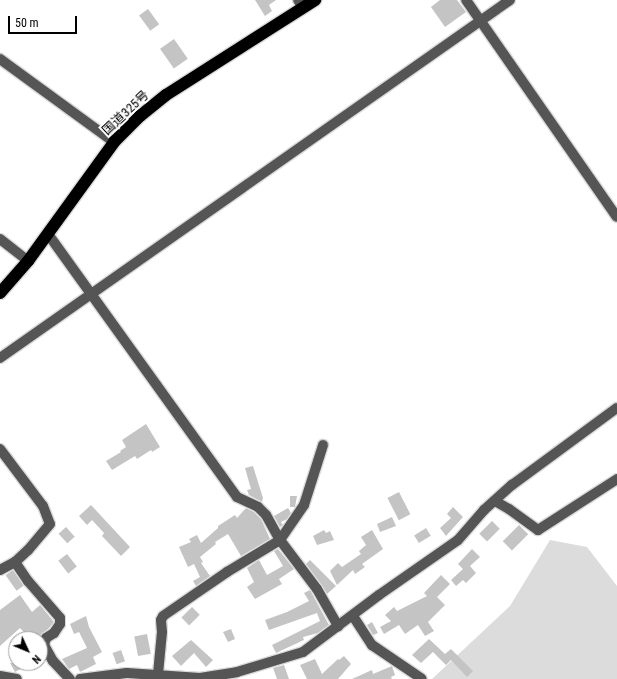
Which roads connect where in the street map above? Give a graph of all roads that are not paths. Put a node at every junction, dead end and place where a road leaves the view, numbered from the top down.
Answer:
1 (316, 0) edge
2 (466, 0) edge
3 (510, 0) edge
4 (300, 4) edge
5 (480, 21) junction
6 (0, 59) edge
7 (114, 142) junction
8 (617, 217) edge
9 (48, 234) junction
10 (0, 239) edge
11 (28, 261) junction
12 (0, 293) edge
13 (90, 294) junction
14 (0, 358) edge
15 (617, 408) edge
16 (323, 445) dead end
17 (0, 449) edge
18 (617, 479) edge
19 (495, 501) junction
20 (280, 540) junction
21 (15, 562) junction
22 (0, 570) edge
23 (353, 616) junction
24 (338, 626) junction
25 (158, 674) junction
26 (0, 676) edge
27 (239, 676) edge
28 (17, 679) edge
29 (70, 679) edge
30 (80, 679) edge
31 (422, 679) edge

1 - 4 highway, 国道325号
2 - 5 street
3 - 5 street
4 - 7 highway, 国道325号
5 - 8 street
5 - 13 street
6 - 7 street
7 - 9 highway, 国道325号
9 - 11 highway, 国道325号
9 - 13 street
10 - 11 street
11 - 12 highway, 国道325号
13 - 14 street
13 - 20 street
15 - 19 street
16 - 20 street
17 - 21 street
18 - 19 street
19 - 23 street
20 - 24 street
20 - 25 street
21 - 22 street
21 - 29 street
23 - 24 street
23 - 31 street
24 - 27 street
25 - 27 street
25 - 30 street
26 - 28 street

